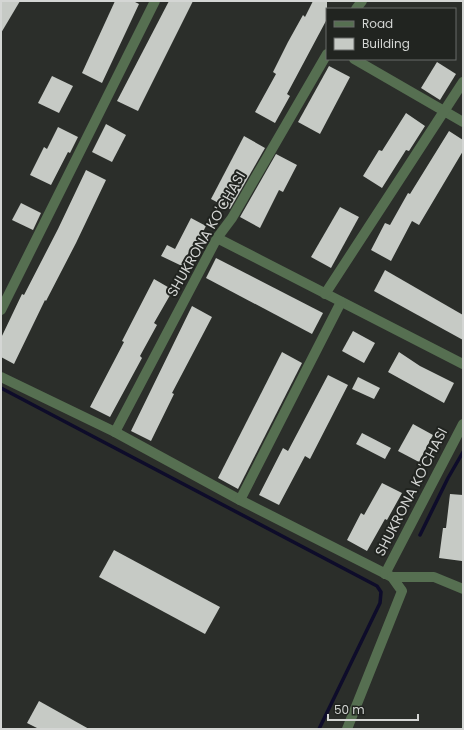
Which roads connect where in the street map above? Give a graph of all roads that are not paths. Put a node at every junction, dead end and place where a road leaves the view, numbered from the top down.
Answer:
1 (155, 1) edge
2 (326, 56) edge
3 (356, 60) edge
4 (463, 82) edge
5 (443, 111) junction
6 (463, 122) edge
7 (217, 238) junction
8 (325, 294) junction
9 (341, 302) junction
10 (1, 310) edge
11 (463, 364) edge
12 (1, 377) edge
13 (463, 424) edge
14 (115, 432) junction
15 (240, 500) junction
16 (388, 576) junction
17 (463, 589) edge
18 (347, 729) edge

1 - 10 street
2 - 7 street, SHUKRONA KO'CHASI
3 - 5 street
4 - 5 street
5 - 6 street
5 - 8 street
7 - 8 street
7 - 14 street, SHUKRONA KO'CHASI
8 - 9 street
9 - 11 street
9 - 15 street
12 - 14 street
13 - 16 street, SHUKRONA KO'CHASI
14 - 15 street
15 - 16 street
16 - 17 street
16 - 18 street

